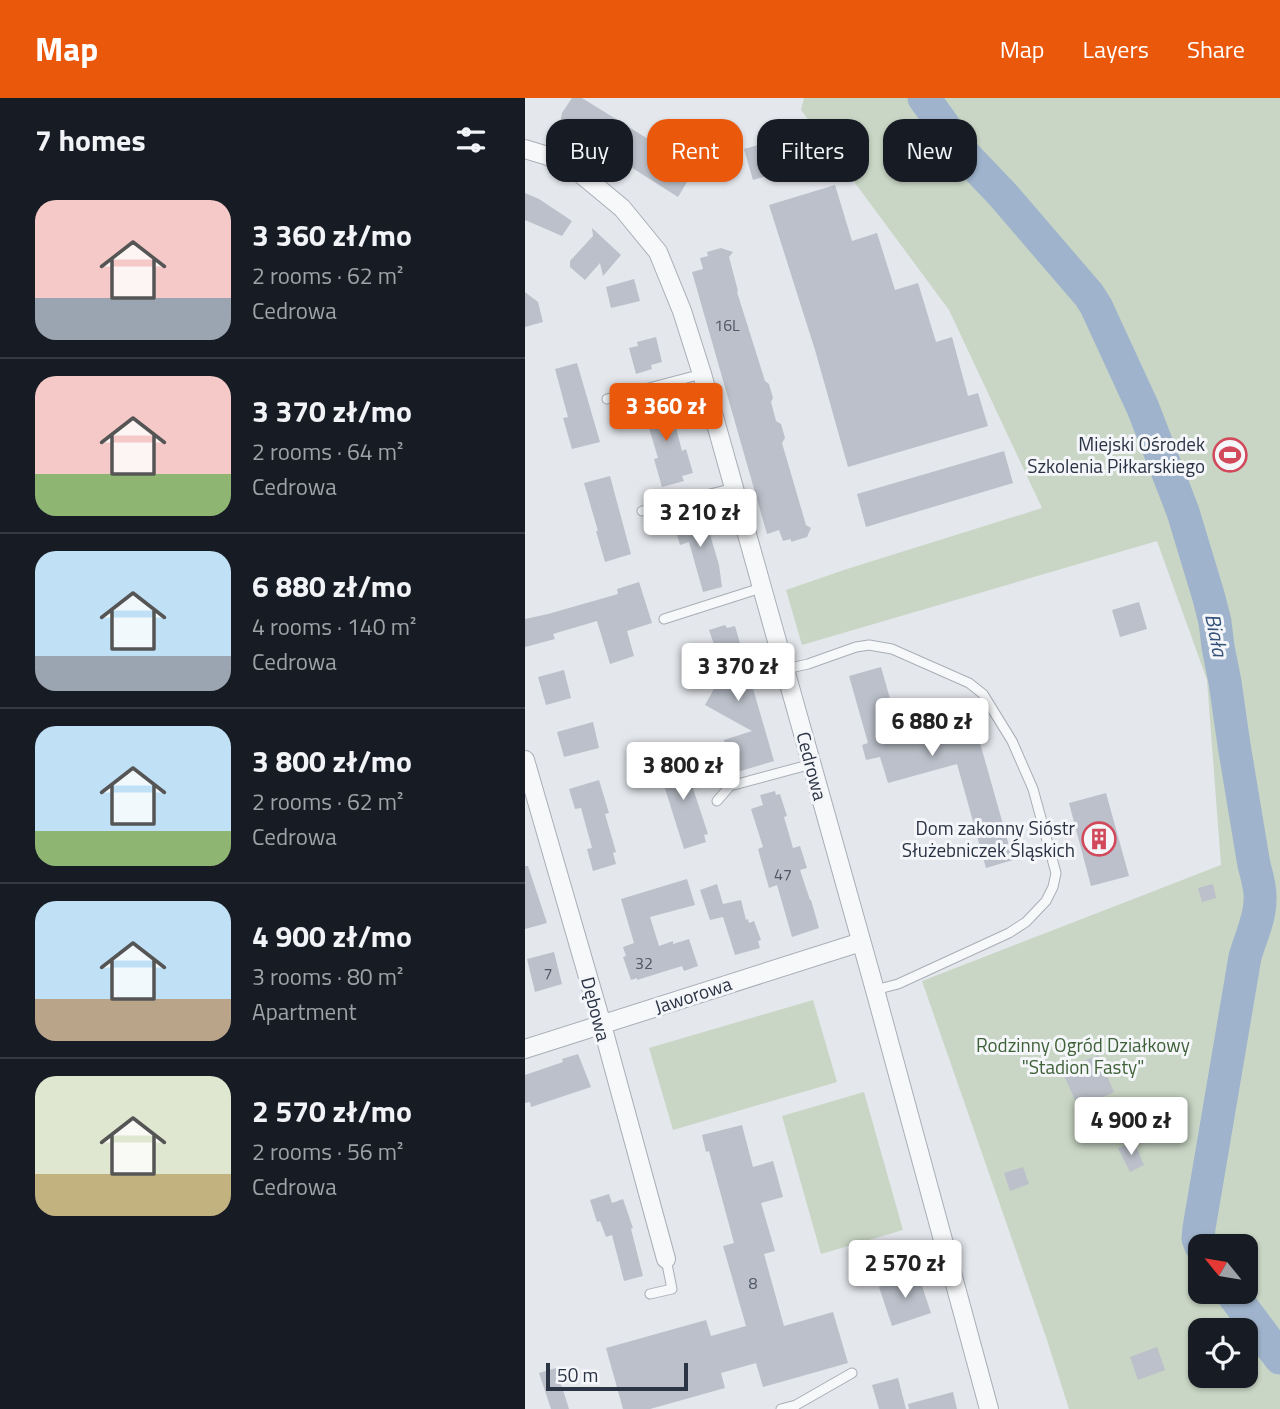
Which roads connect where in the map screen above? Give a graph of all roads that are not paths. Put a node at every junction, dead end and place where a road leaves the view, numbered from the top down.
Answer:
1 (525, 149) edge
2 (702, 374) junction
3 (607, 399) dead end
4 (734, 488) junction
5 (642, 511) dead end
6 (761, 588) junction
7 (664, 619) dead end
8 (786, 669) junction
9 (525, 760) edge
10 (812, 764) junction
11 (717, 801) dead end
12 (861, 942) junction
13 (875, 990) junction
14 (602, 1025) junction
15 (525, 1049) edge
16 (666, 1259) joint
17 (650, 1294) dead end
18 (852, 1373) dead end
19 (781, 1409) edge
20 (989, 1409) edge

1 - 2 street, Cedrowa
2 - 3 lane
2 - 4 street, Cedrowa
4 - 5 lane
4 - 6 street, Cedrowa
6 - 7 lane
6 - 8 street, Cedrowa
8 - 10 street, Cedrowa
8 - 13 lane
9 - 14 street, Dębowa
10 - 11 lane
10 - 12 street, Cedrowa
12 - 13 street, Cedrowa
12 - 14 street, Jaworowa
13 - 20 street, Cedrowa
14 - 15 street, Jaworowa
14 - 16 street, Dębowa
16 - 17 lane
18 - 19 lane

